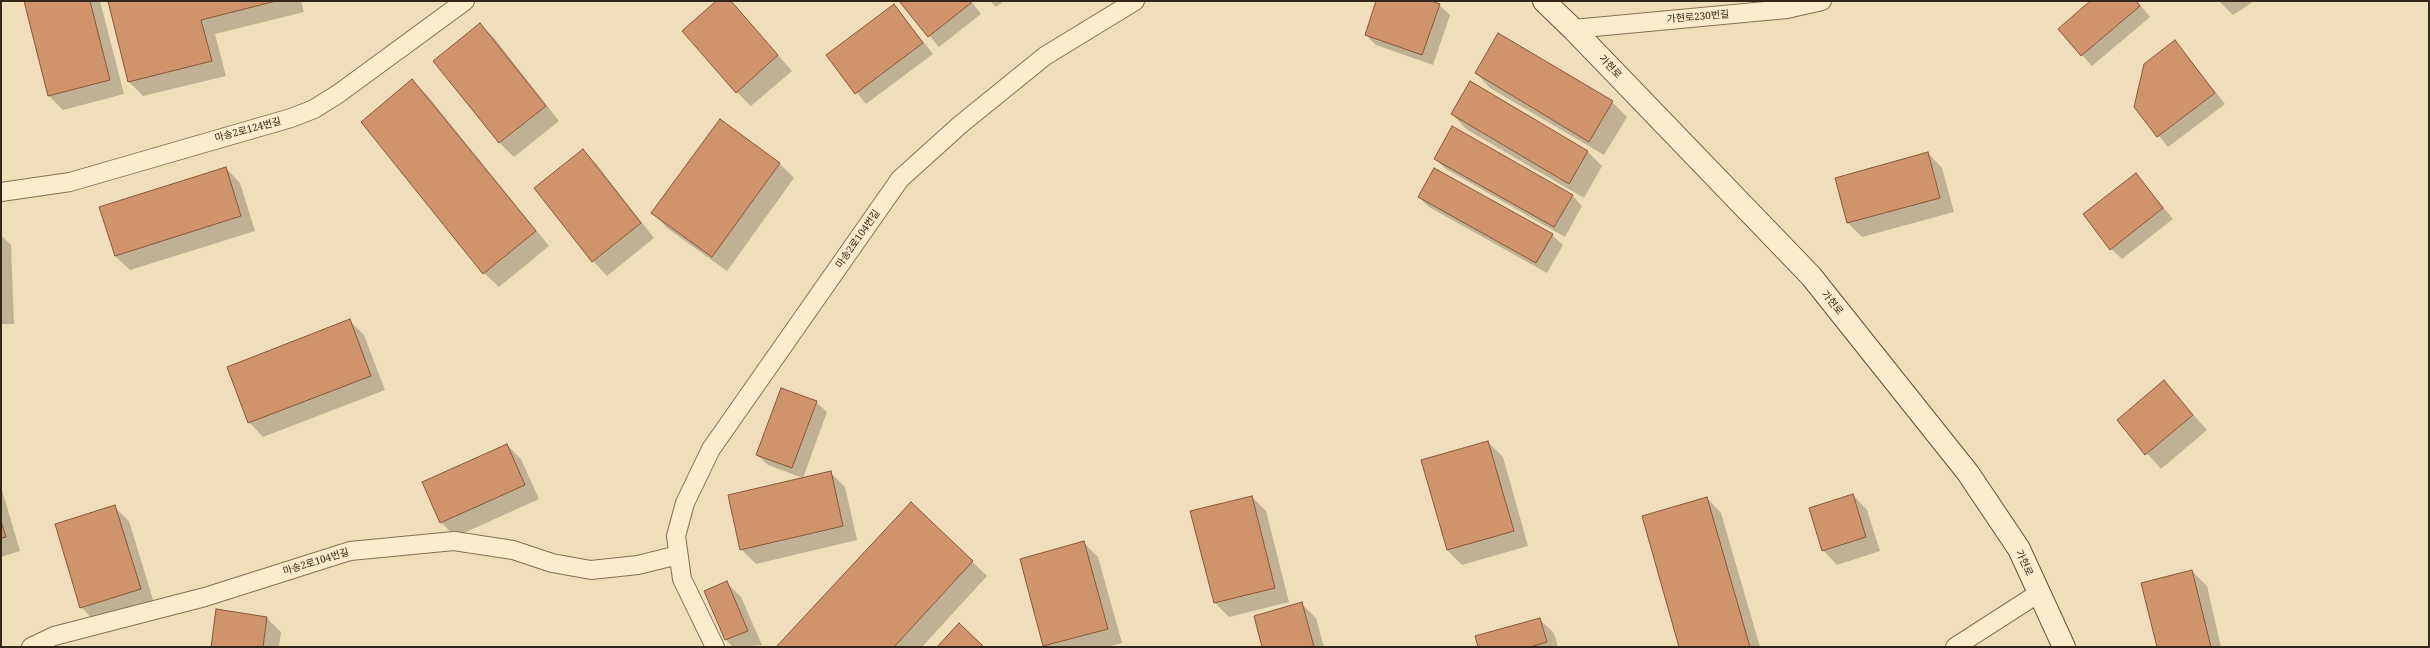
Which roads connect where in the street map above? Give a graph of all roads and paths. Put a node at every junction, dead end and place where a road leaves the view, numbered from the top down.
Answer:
1 (465, 1) edge
2 (1135, 1) edge
3 (1544, 1) edge
4 (1822, 1) edge
5 (1573, 29) junction
6 (1, 192) edge
7 (678, 555) junction
8 (2039, 593) junction
9 (31, 647) edge
10 (715, 647) edge
11 (1955, 647) edge
12 (2064, 647) edge

1 - 6 lane, 마송2로124번길
2 - 7 lane, 마송2로104번길
3 - 5 street, 가현로
4 - 5 lane, 가현로230번길
5 - 8 street, 가현로
7 - 9 lane, 마송2로104번길
7 - 10 lane, 마송2로104번길
8 - 11 lane
8 - 12 street, 가현로

